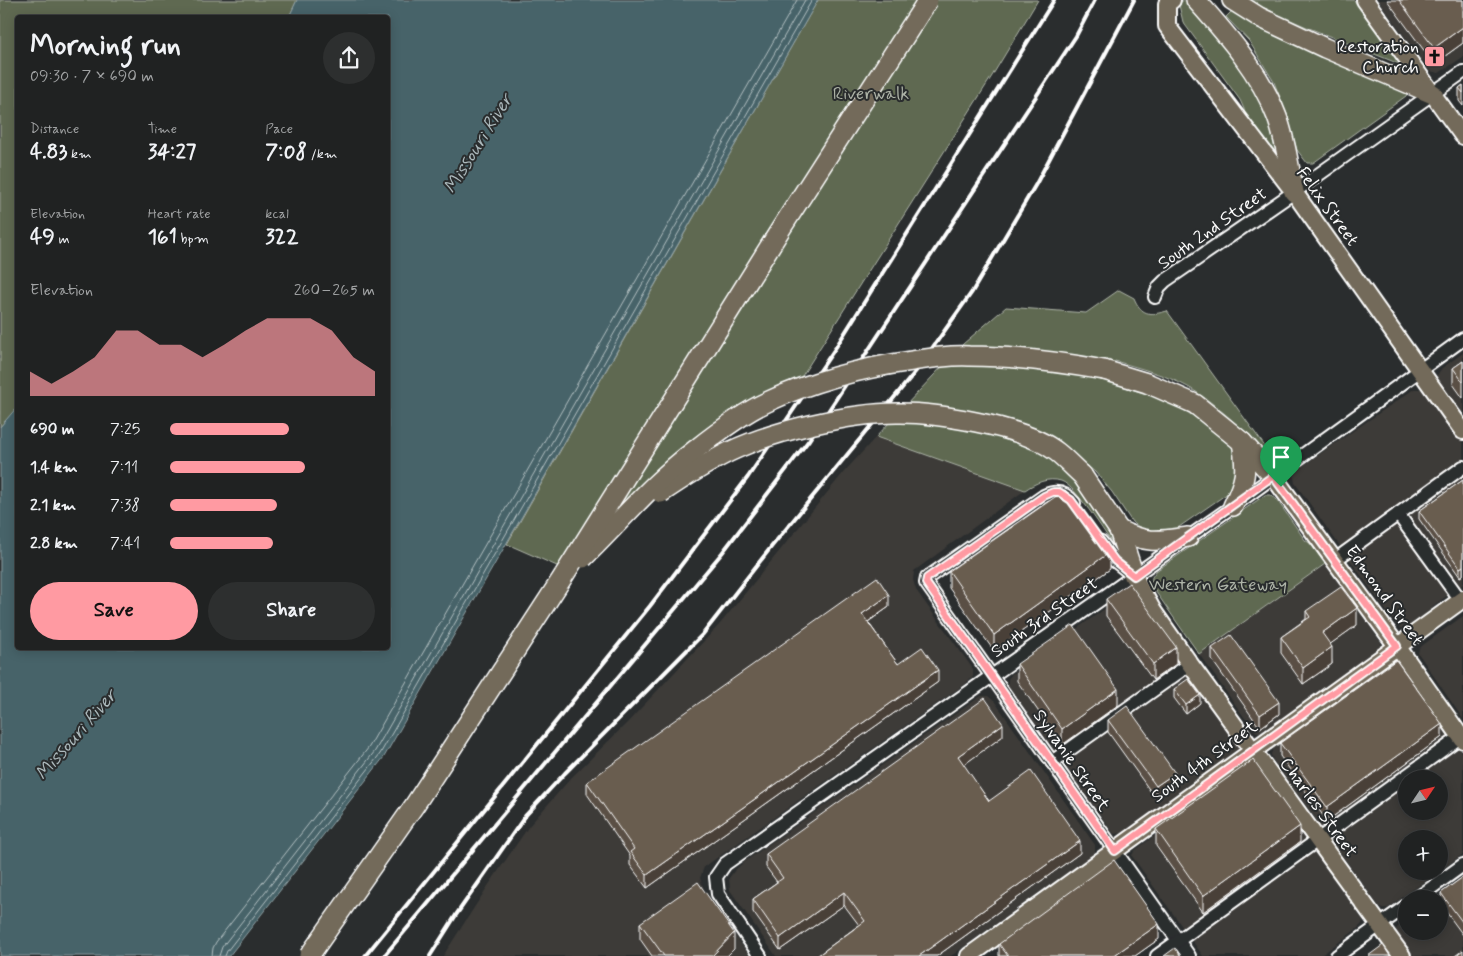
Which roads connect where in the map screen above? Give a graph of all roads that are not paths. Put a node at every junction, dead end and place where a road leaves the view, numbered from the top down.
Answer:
1 (928, 0) edge
2 (1196, 0) edge
3 (1234, 1) edge
4 (1367, 1) edge
5 (1170, 2) edge
6 (1463, 72) edge
7 (1433, 94) junction
8 (1463, 136) edge
9 (1294, 192) junction
10 (1155, 297) dead end
11 (1463, 339) edge
12 (708, 346) junction
13 (1420, 370) junction
14 (1463, 431) edge
15 (1242, 442) junction
16 (1463, 467) edge
17 (1273, 476) junction
18 (1233, 506) junction
19 (1398, 514) junction
20 (1082, 515) edge
21 (1093, 530) edge
22 (1119, 530) junction
23 (1188, 537) junction
24 (1335, 560) junction
25 (1134, 576) junction
26 (561, 580) junction
27 (1462, 600) edge
28 (545, 604) junction
29 (1397, 646) junction
30 (1190, 664) junction
31 (991, 675) junction
32 (1462, 737) edge
33 (1253, 750) junction
34 (1052, 762) junction
35 (1318, 840) junction
36 (1115, 851) junction
37 (1463, 865) edge
38 (1428, 890) edge
39 (1398, 912) edge
40 (1380, 925) junction
41 (1178, 941) junction
42 (971, 955) edge
43 (309, 956) edge
44 (760, 956) edge
45 (1157, 956) edge
46 (1188, 956) edge
47 (1337, 956) edge
48 (1402, 956) edge

1 - 12 highway, bridge
2 - 9 highway
3 - 7 highway
4 - 7 main road
5 - 9 main road, Felix Street
6 - 7 street, South 2nd Street
7 - 8 main road
7 - 9 street, South 2nd Street
9 - 10 street, South 2nd Street
9 - 13 main road, Felix Street
11 - 13 street, South 3rd Street
12 - 26 highway, bridge
12 - 28 highway, bridge
13 - 14 main road, Felix Street
13 - 17 street, South 3rd Street
15 - 17 highway
15 - 18 highway
15 - 26 highway, bridge
16 - 19 street
17 - 18 street, South 3rd Street
17 - 24 main road, Edmond Street
18 - 23 street, South 3rd Street
19 - 24 street
19 - 27 street
20 - 31 street, Sylvanie Street
21 - 25 street, Charles Street
22 - 23 highway
22 - 25 highway
22 - 28 highway, bridge
23 - 25 street, South 3rd Street
24 - 29 main road, Edmond Street
25 - 30 main road, Charles Street
25 - 31 street, South 3rd Street
26 - 43 highway, bridge
27 - 29 main road, South 4th Street
28 - 43 highway, bridge
29 - 32 main road, Edmond Street
29 - 33 main road, South 4th Street
30 - 33 main road, Charles Street
30 - 34 street
31 - 34 street, Sylvanie Street
31 - 44 street, South 3rd Street
32 - 35 street
33 - 35 main road, Charles Street
33 - 36 main road, South 4th Street
34 - 36 street, Sylvanie Street
35 - 40 main road, Charles Street
35 - 41 street
36 - 41 street, Sylvanie Street
36 - 42 main road, South 4th Street
37 - 38 street
39 - 40 street
40 - 47 street
40 - 48 main road, Charles Street
41 - 45 street
41 - 46 street, Sylvanie Street

